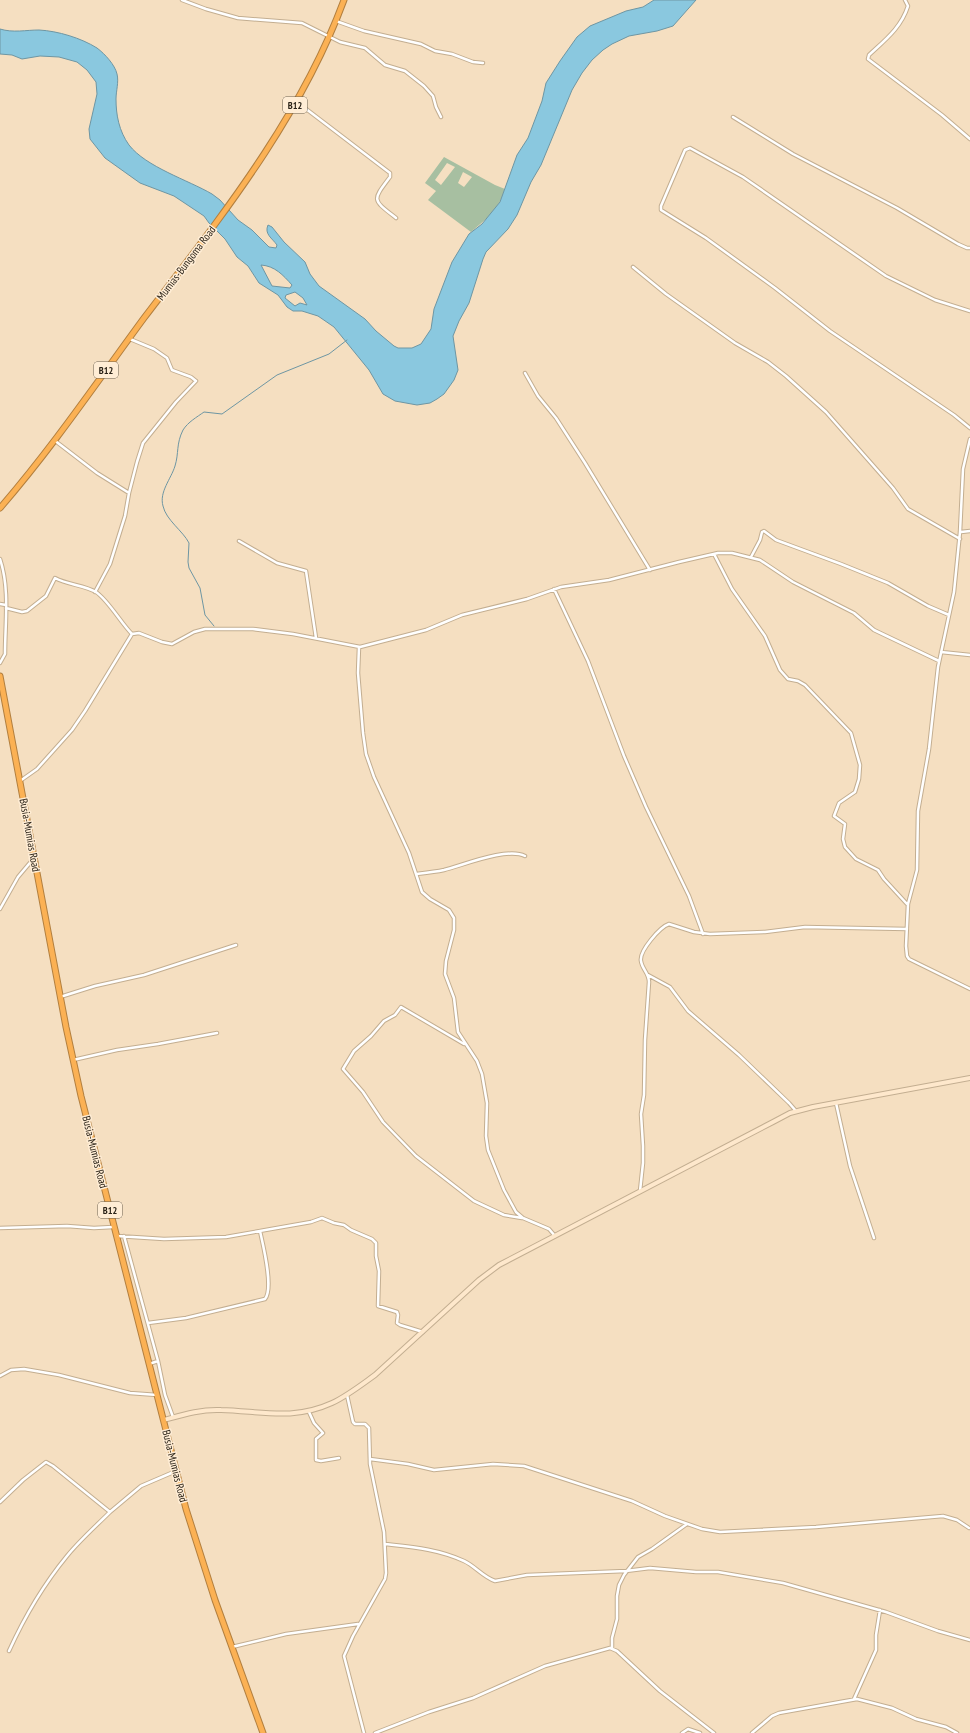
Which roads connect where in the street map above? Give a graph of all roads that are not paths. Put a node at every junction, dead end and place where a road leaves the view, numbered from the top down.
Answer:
1 (182, 0) edge
2 (344, 0) edge
3 (905, 0) edge
4 (336, 21) junction
5 (329, 37) junction
6 (483, 63) dead end
7 (296, 102) junction
8 (441, 117) dead end
9 (733, 117) dead end
10 (970, 139) edge
11 (396, 218) dead end
12 (970, 248) edge
13 (633, 267) dead end
14 (970, 311) edge
15 (130, 338) junction
16 (526, 373) dead end
17 (970, 428) edge
18 (970, 439) edge
19 (54, 440) junction
20 (129, 494) junction
21 (0, 508) edge
22 (970, 531) edge
23 (960, 532) junction
24 (960, 539) junction
25 (239, 540) dead end
26 (714, 554) junction
27 (751, 556) junction
28 (0, 559) edge
29 (1, 567) edge
30 (650, 570) junction
31 (554, 589) junction
32 (95, 592) junction
33 (0, 604) edge
34 (6, 606) junction
35 (949, 615) junction
36 (132, 634) junction
37 (316, 638) junction
38 (359, 647) junction
39 (941, 652) junction
40 (970, 655) edge
41 (939, 661) junction
42 (0, 663) edge
43 (0, 676) edge
44 (20, 781) junction
45 (525, 856) dead end
46 (34, 858) junction
47 (416, 874) junction
48 (908, 904) junction
49 (0, 909) edge
50 (907, 929) junction
51 (703, 934) junction
52 (236, 945) dead end
53 (648, 975) junction
54 (970, 989) edge
55 (60, 997) junction
56 (217, 1033) dead end
57 (465, 1045) junction
58 (72, 1060) junction
59 (970, 1078) edge
60 (836, 1103) junction
61 (796, 1112) junction
62 (640, 1192) junction
63 (523, 1218) junction
64 (114, 1227) junction
65 (0, 1228) edge
66 (260, 1231) junction
67 (116, 1236) junction
68 (124, 1236) junction
69 (555, 1236) junction
70 (874, 1238) dead end
71 (148, 1323) junction
72 (423, 1332) junction
73 (158, 1361) junction
74 (149, 1364) junction
75 (0, 1376) edge
76 (157, 1395) junction
77 (347, 1395) junction
78 (309, 1412) dead end
79 (173, 1417) junction
80 (164, 1420) junction
81 (339, 1458) dead end
82 (370, 1459) junction
83 (177, 1471) junction
84 (0, 1502) edge
85 (110, 1512) junction
86 (688, 1524) junction
87 (969, 1528) dead end
88 (385, 1544) junction
89 (626, 1571) junction
90 (880, 1610) junction
91 (359, 1624) junction
92 (970, 1640) edge
93 (232, 1647) junction
94 (612, 1648) junction
95 (9, 1651) dead end
96 (854, 1699) junction
97 (263, 1733) edge
98 (364, 1733) edge
99 (375, 1733) edge
100 (682, 1733) edge
101 (700, 1733) edge
102 (714, 1733) edge
103 (752, 1733) edge
104 (957, 1733) edge

1 - 5 street
2 - 4 highway, Mumias-Bungoma Road / B12
3 - 10 street
4 - 5 highway, Mumias-Bungoma Road / B12
4 - 6 street
5 - 7 highway, Mumias-Bungoma Road / B12
5 - 8 street
7 - 11 street
7 - 15 highway, Mumias-Bungoma Road / B12
9 - 12 street
13 - 24 street
14 - 17 street
15 - 19 highway, Mumias-Bungoma Road / B12
15 - 20 street
16 - 30 street
18 - 23 street
19 - 20 street
19 - 21 highway, Mumias-Bungoma Road / B12
20 - 32 street
22 - 23 street
23 - 24 street
24 - 35 street
25 - 37 street
26 - 27 street
26 - 30 street
26 - 48 street
27 - 35 street
27 - 41 street
28 - 29 street
29 - 34 street
30 - 31 street
31 - 38 street
31 - 51 street
32 - 34 street
32 - 36 street
33 - 34 street
34 - 42 street
35 - 39 street
36 - 37 street
36 - 44 street
37 - 38 street
38 - 47 street
39 - 40 street
39 - 41 street
41 - 48 street
43 - 44 highway, Busia-Mumias Road / B12
44 - 46 highway, Busia-Mumias Road / B12
45 - 47 street
46 - 49 street
46 - 55 highway, Busia-Mumias Road / B12
47 - 57 street
48 - 50 street
50 - 51 street
50 - 54 street
51 - 53 street
52 - 55 street
53 - 61 street
53 - 62 street
55 - 58 highway, Busia-Mumias Road / B12
56 - 58 street
57 - 63 street
57 - 63 street
58 - 64 highway, Busia-Mumias Road / B12
59 - 60 street
60 - 61 street
60 - 70 street
61 - 62 street
62 - 69 street
63 - 69 street
64 - 65 street
64 - 67 highway, Busia-Mumias Road / B12
66 - 68 street
66 - 71 street
66 - 72 street
67 - 68 street
67 - 74 highway, Busia-Mumias Road / B12
68 - 71 street
69 - 72 street
71 - 73 street
72 - 77 street
73 - 74 street
73 - 79 street
74 - 76 highway, Busia-Mumias Road / B12
75 - 76 street
76 - 80 highway, Busia-Mumias Road / B12
77 - 79 street
77 - 82 street
78 - 81 street
79 - 80 street
80 - 83 highway, Busia-Mumias Road / B12
82 - 86 street
82 - 88 street
83 - 85 street
83 - 93 highway, Busia-Mumias Road / B12
84 - 85 street
85 - 95 street
86 - 87 street
86 - 89 street
88 - 89 street
88 - 91 street
89 - 90 street
89 - 94 street
90 - 92 street
90 - 96 street
91 - 93 street
91 - 98 street
93 - 97 highway, Busia-Mumias Road / B12
94 - 99 street
94 - 102 street
96 - 103 street
96 - 104 street
100 - 101 street

